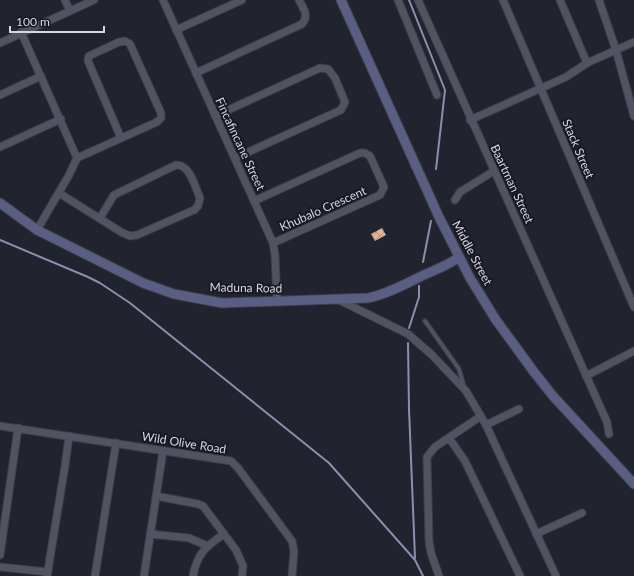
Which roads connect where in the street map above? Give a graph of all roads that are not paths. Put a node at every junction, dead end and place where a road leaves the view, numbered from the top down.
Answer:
1 (65, 0) edge
2 (94, 0) edge
3 (163, 0) edge
4 (242, 0) edge
5 (299, 0) edge
6 (341, 0) edge
7 (398, 0) edge
8 (418, 0) edge
9 (503, 0) edge
10 (560, 0) edge
11 (599, 0) edge
12 (70, 11) junction
13 (176, 30) junction
14 (21, 32) junction
15 (0, 42) edge
16 (634, 42) edge
17 (616, 50) junction
18 (587, 63) junction
19 (196, 73) junction
20 (41, 76) junction
21 (541, 88) junction
22 (0, 95) edge
23 (437, 95) dead end
24 (215, 116) junction
25 (634, 116) edge
26 (60, 119) junction
27 (470, 120) junction
28 (122, 138) junction
29 (0, 147) edge
30 (77, 158) junction
31 (234, 158) junction
32 (494, 171) junction
33 (59, 193) junction
34 (455, 200) dead end
35 (254, 201) junction
36 (0, 203) edge
37 (100, 218) junction
38 (37, 230) junction
39 (273, 243) junction
40 (459, 257) junction
41 (339, 300) junction
42 (277, 301) junction
43 (634, 307) edge
44 (425, 321) dead end
45 (634, 351) edge
46 (586, 376) junction
47 (466, 391) junction
48 (520, 409) dead end
49 (481, 416) junction
50 (486, 425) junction
51 (0, 426) edge
52 (18, 428) junction
53 (609, 434) dead end
54 (69, 436) junction
55 (449, 438) junction
56 (116, 443) junction
57 (162, 451) junction
58 (634, 484) edge
59 (156, 496) junction
60 (582, 513) dead end
61 (150, 534) junction
62 (224, 534) junction
63 (536, 534) junction
64 (208, 546) junction
65 (0, 555) edge
66 (0, 567) edge
67 (47, 574) edge
68 (95, 576) edge
69 (144, 576) edge
70 (193, 576) edge
71 (242, 576) edge
72 (292, 576) edge
73 (300, 576) edge
74 (439, 576) edge
75 (520, 576) edge
76 (556, 576) edge

1 - 12 street
2 - 12 street
3 - 13 street, Fincafincane Street
4 - 13 street
5 - 19 street
6 - 40 main road, Middle Street
7 - 23 street
8 - 27 street, Baartman Street
9 - 21 street, Stack Street
10 - 18 street
11 - 17 street
12 - 14 street
13 - 19 street, Fincafincane Street
14 - 15 street
14 - 20 street
16 - 17 street
17 - 18 street
17 - 25 street
18 - 21 street
19 - 24 street, Fincafincane Street
20 - 22 street
20 - 26 street
21 - 27 street
21 - 43 street, Stack Street
24 - 31 street, Fincafincane Street
24 - 31 street
26 - 29 street
26 - 30 street
27 - 32 street, Baartman Street
28 - 28 street
28 - 30 street
30 - 33 street
31 - 35 street, Fincafincane Street
32 - 34 street
32 - 46 street, Baartman Street
33 - 37 street
33 - 38 street
35 - 39 street, Fincafincane Street
35 - 39 street, Khubalo Crescent
36 - 38 main road, Maduna Road
37 - 37 street
38 - 42 main road, Maduna Road
39 - 42 street, Fincafincane Street
40 - 41 main road, Maduna Road
40 - 58 main road, Middle Street
41 - 42 main road, Maduna Road
41 - 47 street
44 - 47 lane
45 - 46 street
46 - 53 street, Baartman Street
47 - 49 street
48 - 50 street
49 - 50 street
49 - 55 street
50 - 63 street
51 - 52 street, Wild Olive Road
52 - 54 street, Wild Olive Road
52 - 65 street
54 - 56 street, Wild Olive Road
54 - 67 street
55 - 74 street
55 - 75 street
56 - 57 street, Wild Olive Road
56 - 68 street
57 - 59 street
57 - 72 street, Wild Olive Road
59 - 61 street
59 - 62 street
60 - 63 street
61 - 64 street
61 - 69 street
62 - 64 street
62 - 71 street
63 - 76 street
64 - 70 street
66 - 67 street
72 - 73 street

